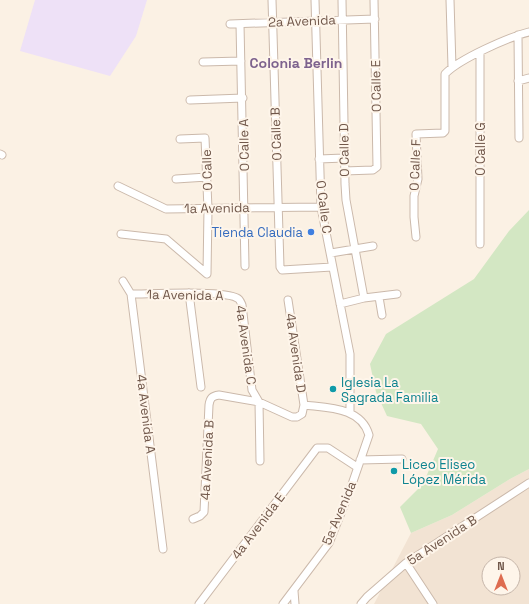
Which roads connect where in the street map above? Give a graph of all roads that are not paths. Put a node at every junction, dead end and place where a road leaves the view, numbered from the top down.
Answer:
1 (272, 0) edge
2 (315, 0) edge
3 (342, 0) edge
4 (374, 0) edge
5 (450, 0) edge
6 (375, 19) junction
7 (316, 20) junction
8 (343, 20) junction
9 (273, 22) junction
10 (230, 24) dead end
11 (240, 24) junction
12 (529, 32) edge
13 (518, 35) junction
14 (480, 53) junction
15 (241, 61) junction
16 (203, 62) dead end
17 (452, 67) junction
18 (529, 78) edge
19 (518, 81) junction
20 (243, 98) junction
21 (190, 100) dead end
22 (519, 138) dead end
23 (180, 139) dead end
24 (344, 158) junction
25 (319, 159) junction
26 (344, 171) junction
27 (207, 177) junction
28 (176, 179) dead end
29 (118, 186) dead end
30 (245, 207) junction
31 (278, 207) junction
32 (321, 207) junction
33 (208, 209) junction
34 (122, 234) dead end
35 (416, 237) dead end
36 (480, 244) dead end
37 (373, 246) dead end
38 (354, 249) junction
39 (331, 253) junction
40 (245, 266) dead end
41 (332, 266) junction
42 (123, 281) dead end
43 (189, 293) junction
44 (131, 294) junction
45 (397, 294) dead end
46 (379, 297) junction
47 (238, 298) joint
48 (364, 298) junction
49 (288, 300) dead end
50 (340, 304) junction
51 (382, 315) dead end
52 (201, 387) dead end
53 (259, 402) junction
54 (304, 405) junction
55 (350, 412) junction
56 (402, 459) dead end
57 (260, 461) dead end
58 (359, 464) junction
59 (529, 483) edge
60 (193, 519) dead end
61 (163, 549) dead end
62 (406, 563) junction
63 (294, 591) junction
64 (199, 604) edge
65 (283, 604) edge
66 (294, 604) edge
67 (361, 604) edge
68 (432, 604) edge

1 - 9 street, 0 Calle B
2 - 7 street, 0 Calle C
3 - 8 street, 0 Calle D
4 - 6 street, 0 Calle E
5 - 17 street
6 - 8 street, 2a Avenida
6 - 26 street, 0 Calle E
7 - 8 street, 2a Avenida
7 - 9 street, 2a Avenida
7 - 25 street, 0 Calle C
8 - 24 street, 0 Calle D
9 - 11 street, 2a Avenida
9 - 31 street, 0 Calle B
10 - 11 street, 2a Avenida
11 - 15 street, 0 Calle A
12 - 13 street
13 - 14 street
13 - 19 street
14 - 17 street
14 - 36 street, 0 Calle G
15 - 16 street
15 - 20 street, 0 Calle A
17 - 35 street, 0 Calle F
18 - 19 street
19 - 22 street
20 - 21 street
20 - 30 street, 0 Calle A
23 - 27 street, 0 Calle
24 - 25 street
24 - 26 street, 0 Calle D
25 - 32 street, 0 Calle C
26 - 38 street, 0 Calle D
27 - 28 street
27 - 33 street, 0 Calle
29 - 33 street, 1a Avenida
30 - 31 street, 1a Avenida
30 - 33 street, 1a Avenida
30 - 40 street, 0 Calle A
31 - 32 street, 1a Avenida
31 - 41 street, 0 Calle B
32 - 39 street, 0 Calle C
33 - 34 street, 0 Calle
37 - 38 street
38 - 39 street
38 - 48 street, 0 Calle D
39 - 41 street, 0 Calle C
41 - 50 street, 0 Calle C
42 - 44 street, 4a Avenida A
43 - 44 street, 1a Avenida A
43 - 47 street, 1a Avenida A
43 - 52 street
44 - 61 street, 4a Avenida A
45 - 46 street
46 - 48 street
46 - 51 street
47 - 53 street, 4a Avenida C
48 - 50 street
49 - 54 street, 4a Avenida D
50 - 55 street, 0 Calle C
53 - 54 street
53 - 57 street, 4a Avenida C
53 - 60 street, 4a Avenida B
54 - 55 street
55 - 58 street, 5a Avenida
56 - 58 street
58 - 63 street, 5a Avenida
58 - 64 street, 4a Avenida E
59 - 62 street, 5a Avenida B
62 - 67 street, 5a Avenida B
62 - 68 street
63 - 65 street, 5a Avenida
63 - 66 street

